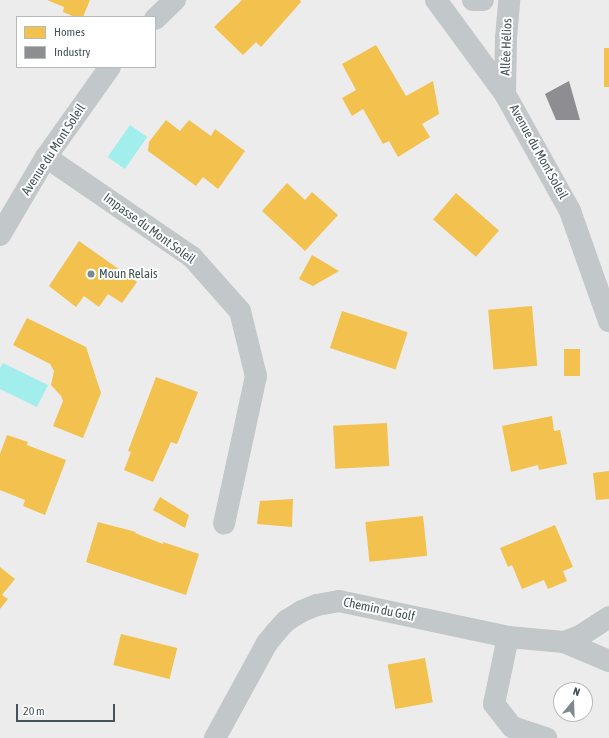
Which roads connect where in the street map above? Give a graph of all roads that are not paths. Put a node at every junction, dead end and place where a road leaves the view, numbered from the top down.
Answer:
1 (175, 0) edge
2 (436, 0) edge
3 (473, 0) edge
4 (484, 0) edge
5 (509, 0) edge
6 (156, 18) edge
7 (109, 68) edge
8 (505, 94) junction
9 (46, 157) junction
10 (0, 235) edge
11 (609, 321) edge
12 (224, 524) dead end
13 (609, 617) edge
14 (508, 637) junction
15 (564, 642) junction
16 (609, 661) edge
17 (215, 738) edge
18 (546, 738) edge

1 - 6 street
2 - 8 street, Avenue du Mont Soleil
3 - 4 street
5 - 8 street, Allée Hélios
7 - 9 street, Avenue du Mont Soleil
8 - 11 street, Avenue du Mont Soleil
9 - 10 street, Avenue du Mont Soleil
9 - 12 street, Impasse du Mont Soleil
13 - 15 street, Chemin du Golf
14 - 15 street, Chemin du Golf
14 - 17 street, Chemin du Golf
14 - 18 street
15 - 16 street, Chemin du Golf

